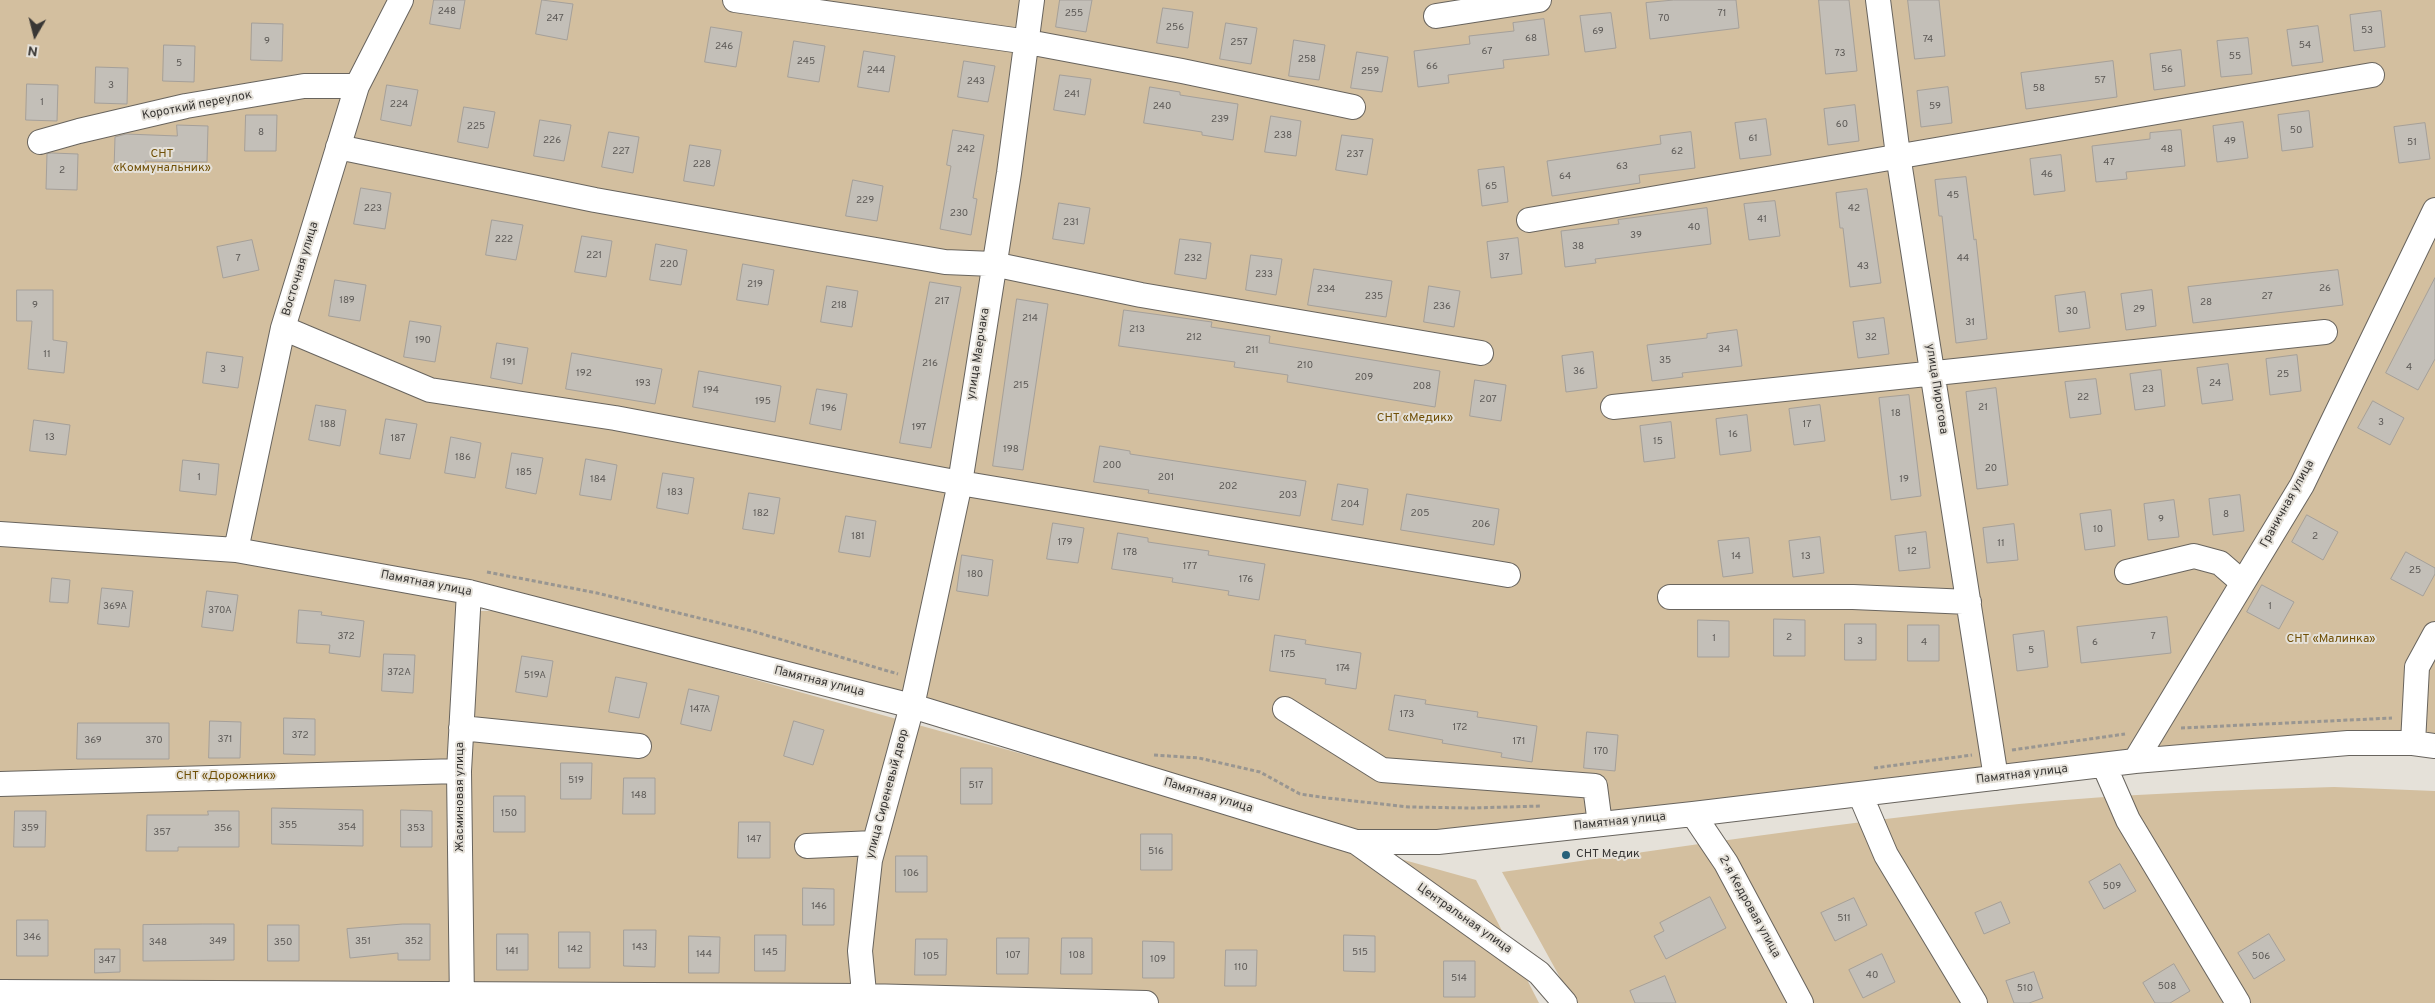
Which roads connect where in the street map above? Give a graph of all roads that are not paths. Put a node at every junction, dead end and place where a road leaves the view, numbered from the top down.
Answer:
1 (401, 0) edge
2 (735, 0) edge
3 (1032, 0) edge
4 (1539, 0) edge
5 (1878, 0) edge
6 (1436, 16) dead end
7 (1028, 42) junction
8 (2372, 75) dead end
9 (357, 86) junction
10 (1353, 107) dead end
11 (40, 142) dead end
12 (338, 147) junction
13 (1898, 155) junction
14 (2435, 210) edge
15 (1529, 220) dead end
16 (993, 264) junction
17 (282, 328) junction
18 (2325, 332) dead end
19 (1481, 353) dead end
20 (1934, 373) junction
21 (1613, 407) dead end
22 (960, 483) junction
23 (0, 534) edge
24 (236, 550) junction
25 (2128, 572) dead end
26 (1508, 574) dead end
27 (2243, 583) junction
28 (469, 592) junction
29 (1670, 597) dead end
30 (1969, 602) junction
31 (2435, 634) edge
32 (2426, 668) edge
33 (912, 706) junction
34 (1285, 709) dead end
35 (462, 728) junction
36 (2424, 745) edge
37 (639, 746) dead end
38 (2135, 762) junction
39 (2104, 765) junction
40 (459, 771) junction
41 (1996, 778) junction
42 (0, 784) edge
43 (1860, 794) junction
44 (1693, 814) junction
45 (1600, 824) junction
46 (1356, 842) junction
47 (874, 843) junction
48 (807, 846) dead end
49 (0, 992) edge
50 (462, 998) edge
51 (865, 999) edge
52 (1146, 1003) edge
53 (1565, 1003) edge
54 (1801, 1003) edge
55 (1975, 1003) edge
56 (2238, 1003) edge

1 - 9 street, Восточная улица
2 - 7 street
3 - 7 street, улица Маерчака
4 - 6 street
5 - 13 street, улица Пирогова
7 - 10 street
7 - 16 street, улица Маерчака
8 - 13 street
9 - 11 street, Короткий переулок
9 - 12 street, Восточная улица
12 - 16 street
12 - 17 street, Восточная улица
13 - 15 street
13 - 20 street, улица Пирогова
14 - 27 street, Граничная улица
16 - 19 street
16 - 22 street, улица Маерчака
17 - 22 street
17 - 24 street, Восточная улица
18 - 20 street
20 - 21 street
20 - 30 street, улица Пирогова
22 - 26 street
22 - 33 street, улица Маерчака
23 - 24 street, Памятная улица
24 - 28 street, Памятная улица
25 - 27 street
27 - 38 street, Граничная улица
28 - 33 street, Памятная улица
28 - 35 street, Жасминовая улица
29 - 30 street
30 - 41 street, улица Пирогова
31 - 32 street
32 - 36 street
33 - 46 street, Памятная улица
33 - 47 street, улица Сиреневый двор
34 - 45 street
35 - 37 street
35 - 40 street, Жасминовая улица
36 - 38 street, Памятная улица
38 - 39 street, Памятная улица
39 - 41 street, Памятная улица
39 - 56 street
40 - 42 street
40 - 50 street, Жасминовая улица
41 - 43 street, Памятная улица
43 - 44 street, Памятная улица
43 - 55 street
44 - 45 street, Памятная улица
44 - 54 street, 2-я Кедровая улица
45 - 46 street, Памятная улица
46 - 53 street, Центральная улица
47 - 48 street
47 - 51 street, улица Сиреневый двор
49 - 50 street
50 - 51 street
51 - 52 street

